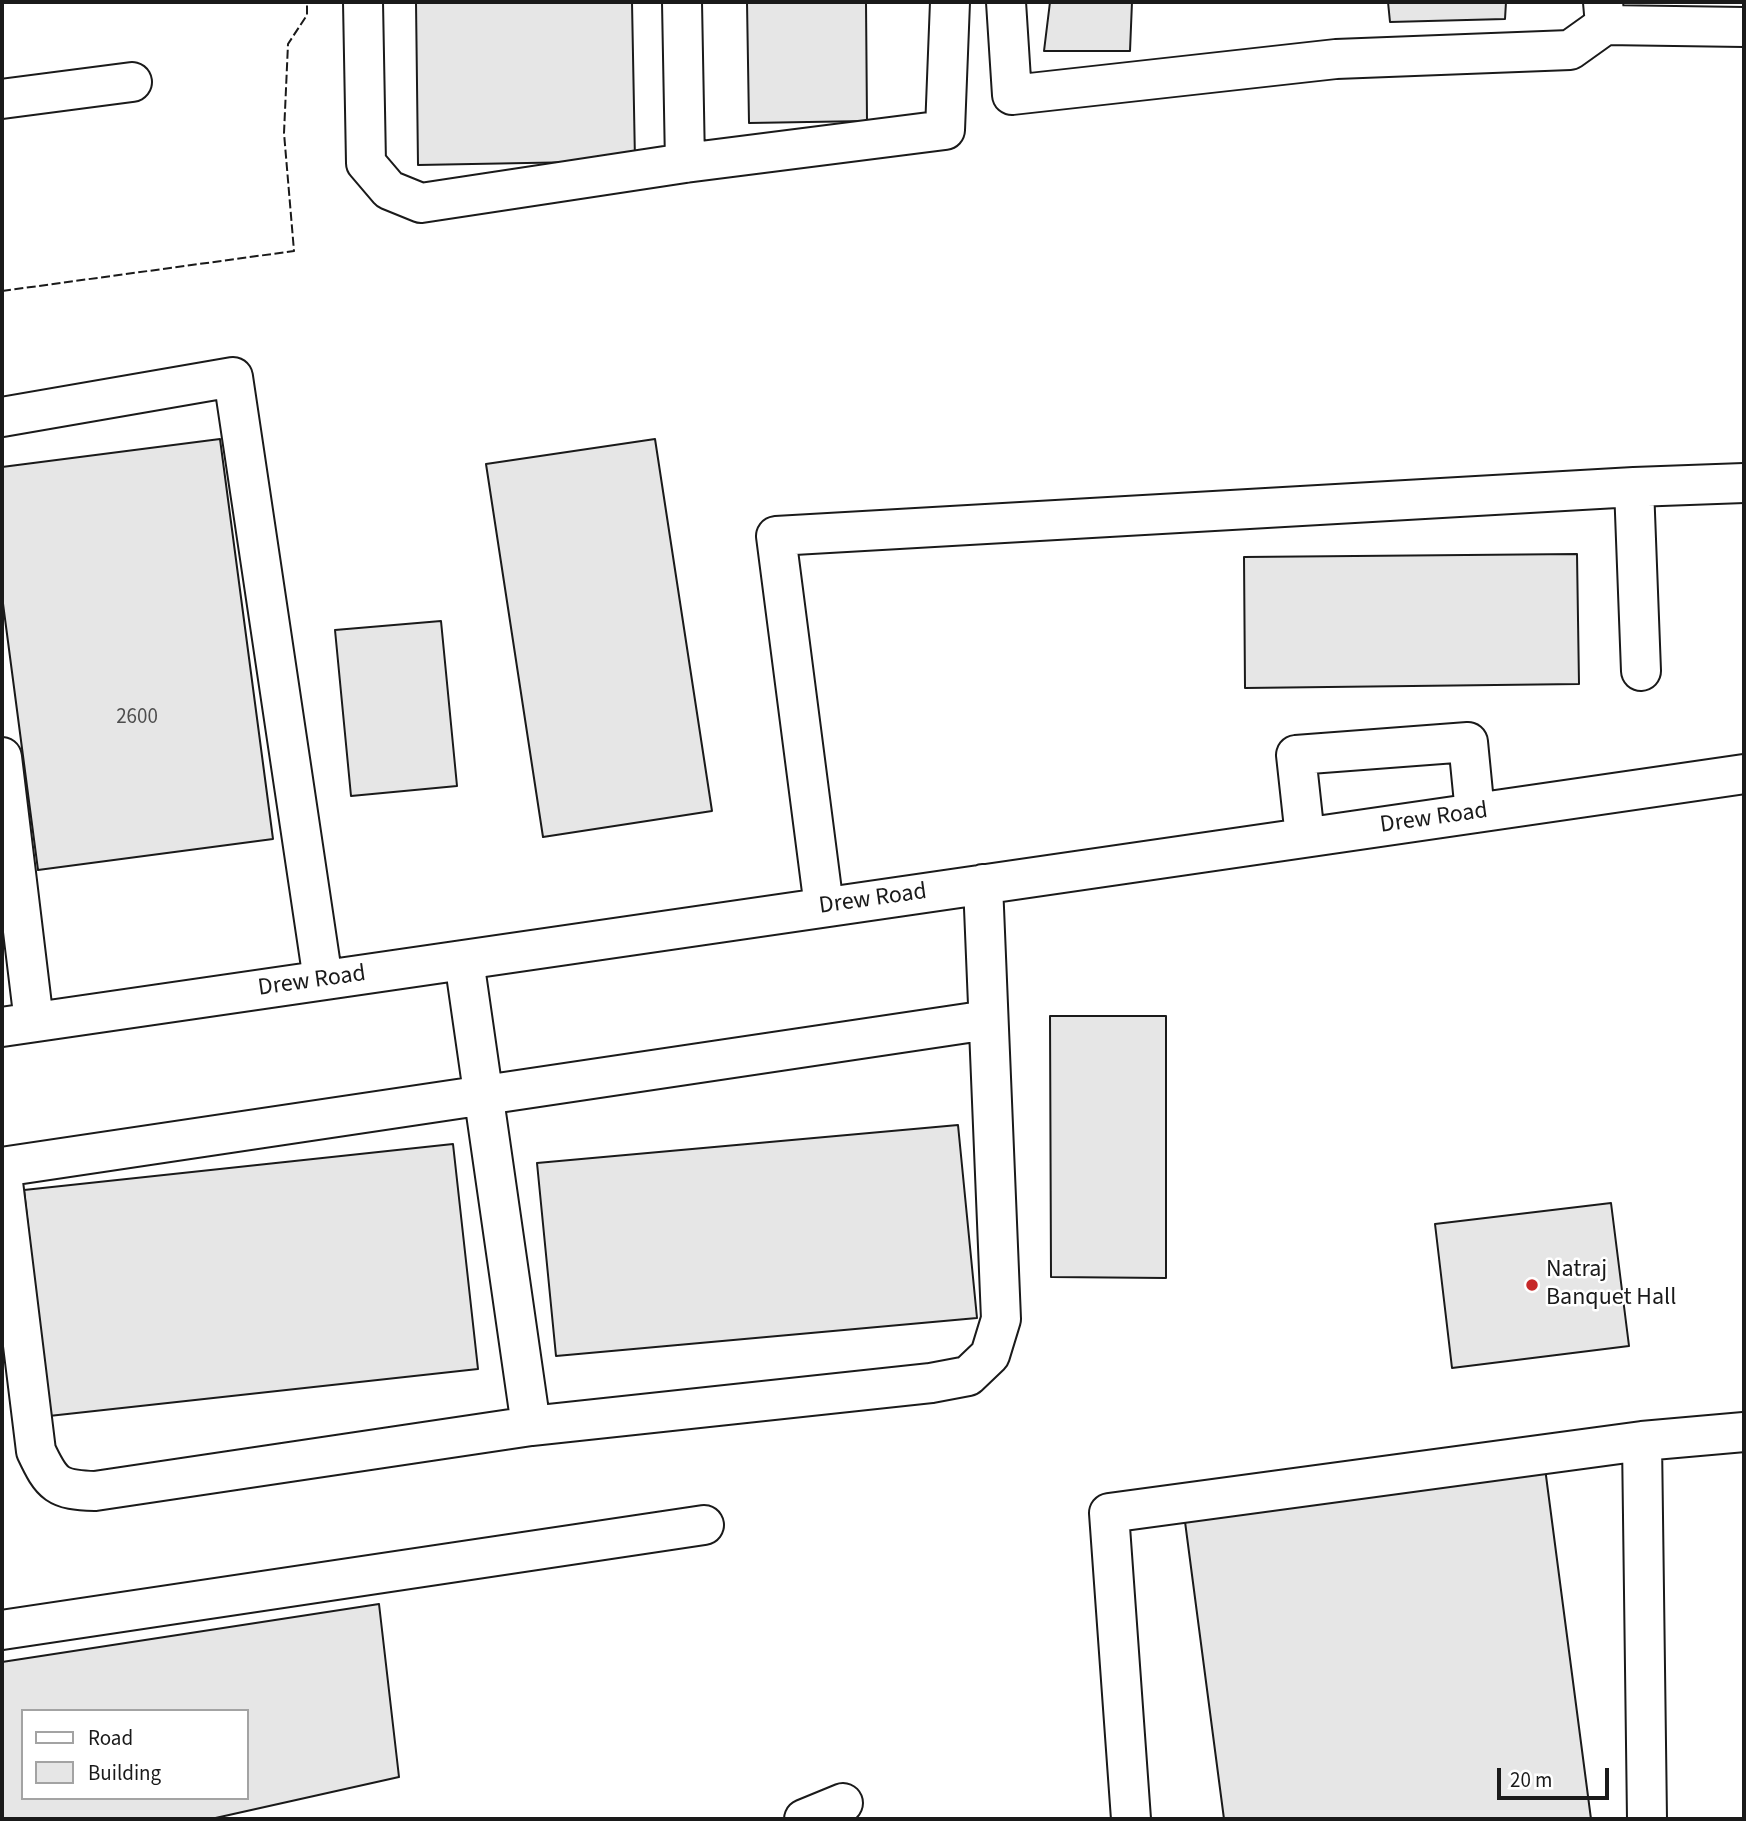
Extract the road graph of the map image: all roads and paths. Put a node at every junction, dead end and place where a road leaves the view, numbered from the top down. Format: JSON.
{"nodes":[{"id":1,"x":363,"y":2,"type":"edge"},
{"id":2,"x":682,"y":2,"type":"edge"},
{"id":3,"x":950,"y":2,"type":"edge"},
{"id":4,"x":1006,"y":2,"type":"edge"},
{"id":5,"x":1604,"y":13,"type":"edge"},
{"id":6,"x":1744,"y":27,"type":"edge"},
{"id":7,"x":132,"y":82,"type":"dead end"},
{"id":8,"x":2,"y":99,"type":"edge"},
{"id":9,"x":685,"y":163,"type":"junction"},
{"id":10,"x":2,"y":417,"type":"edge"},
{"id":11,"x":1744,"y":483,"type":"edge"},
{"id":12,"x":1634,"y":487,"type":"junction"},
{"id":13,"x":1640,"y":671,"type":"dead end"},
{"id":14,"x":2,"y":757,"type":"edge"},
{"id":15,"x":1744,"y":774,"type":"edge"},
{"id":16,"x":1475,"y":813,"type":"junction"},
{"id":17,"x":1305,"y":837,"type":"junction"},
{"id":18,"x":983,"y":884,"type":"junction"},
{"id":19,"x":824,"y":907,"type":"junction"},
{"id":20,"x":464,"y":960,"type":"junction"},
{"id":21,"x":323,"y":980,"type":"junction"},
{"id":22,"x":988,"y":1020,"type":"junction"},
{"id":23,"x":18,"y":1024,"type":"edge"},
{"id":24,"x":485,"y":1095,"type":"junction"},
{"id":25,"x":2,"y":1167,"type":"edge"},
{"id":26,"x":2,"y":1174,"type":"edge"},
{"id":27,"x":531,"y":1426,"type":"junction"},
{"id":28,"x":1744,"y":1432,"type":"edge"},
{"id":29,"x":1642,"y":1441,"type":"junction"},
{"id":30,"x":704,"y":1525,"type":"dead end"},
{"id":31,"x":2,"y":1630,"type":"edge"},
{"id":32,"x":843,"y":1803,"type":"dead end"},
{"id":33,"x":804,"y":1819,"type":"edge"},
{"id":34,"x":1130,"y":1819,"type":"edge"},
{"id":35,"x":1647,"y":1819,"type":"edge"}],
"edges":[{"from":1,"to":9,"type":"street"},
{"from":2,"to":9,"type":"street"},
{"from":3,"to":9,"type":"street"},
{"from":4,"to":5,"type":"street"},
{"from":5,"to":6,"type":"street"},
{"from":7,"to":8,"type":"street"},
{"from":10,"to":21,"type":"street"},
{"from":11,"to":12,"type":"street"},
{"from":12,"to":13,"type":"street"},
{"from":12,"to":19,"type":"street"},
{"from":14,"to":23,"type":"street"},
{"from":15,"to":16,"type":"street","name":"Drew Road"},
{"from":16,"to":17,"type":"street","name":"Drew Road"},
{"from":16,"to":17,"type":"street"},
{"from":17,"to":18,"type":"street","name":"Drew Road"},
{"from":18,"to":19,"type":"street","name":"Drew Road"},
{"from":18,"to":22,"type":"street"},
{"from":19,"to":20,"type":"street","name":"Drew Road"},
{"from":20,"to":21,"type":"street","name":"Drew Road"},
{"from":20,"to":24,"type":"street"},
{"from":21,"to":23,"type":"street","name":"Drew Road"},
{"from":22,"to":24,"type":"street"},
{"from":22,"to":27,"type":"street"},
{"from":24,"to":25,"type":"street"},
{"from":24,"to":27,"type":"street"},
{"from":26,"to":27,"type":"street"},
{"from":28,"to":29,"type":"street"},
{"from":29,"to":34,"type":"street"},
{"from":29,"to":35,"type":"street"},
{"from":30,"to":31,"type":"street"},
{"from":32,"to":33,"type":"street"}]}
